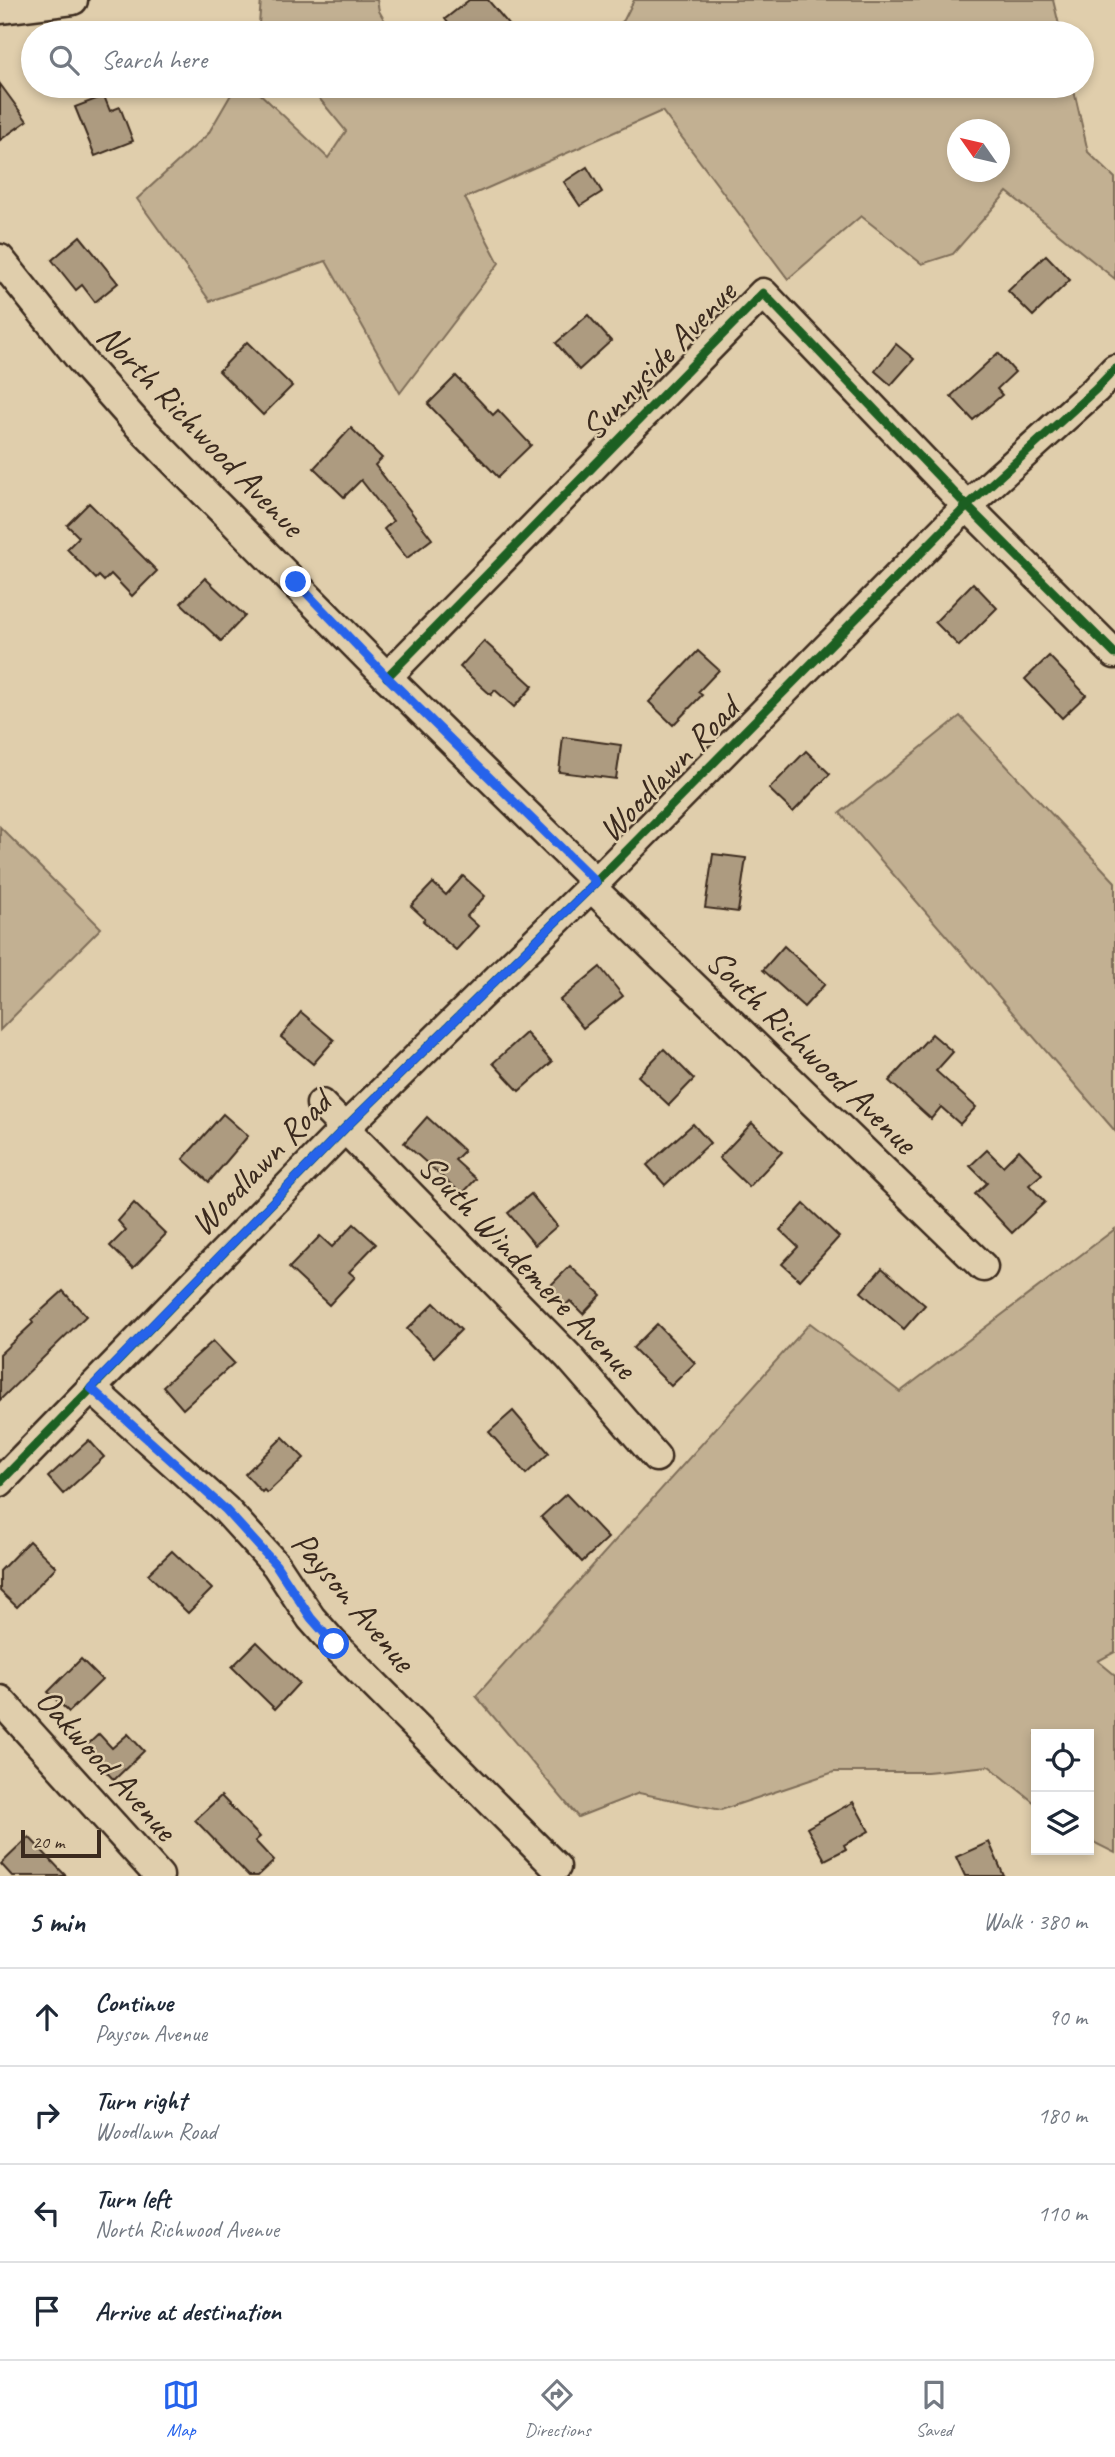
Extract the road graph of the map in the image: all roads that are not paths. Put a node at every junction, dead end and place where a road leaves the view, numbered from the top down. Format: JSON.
{"nodes":[{"id":1,"x":73,"y":0,"type":"edge"},
{"id":2,"x":0,"y":9,"type":"edge"},
{"id":3,"x":0,"y":259,"type":"edge"},
{"id":4,"x":1115,"y":369,"type":"edge"},
{"id":5,"x":967,"y":506,"type":"junction"},
{"id":6,"x":1115,"y":654,"type":"edge"},
{"id":7,"x":387,"y":677,"type":"junction"},
{"id":8,"x":594,"y":884,"type":"junction"},
{"id":9,"x":321,"y":1104,"type":"dead end"},
{"id":10,"x":345,"y":1128,"type":"junction"},
{"id":11,"x":983,"y":1267,"type":"dead end"},
{"id":12,"x":91,"y":1388,"type":"junction"},
{"id":13,"x":656,"y":1457,"type":"dead end"},
{"id":14,"x":0,"y":1482,"type":"edge"},
{"id":15,"x":0,"y":1700,"type":"edge"},
{"id":16,"x":556,"y":1867,"type":"dead end"},
{"id":17,"x":159,"y":1876,"type":"edge"}],
"edges":[{"from":1,"to":2,"type":"street"},
{"from":3,"to":7,"type":"street","name":"North Richwood Avenue"},
{"from":4,"to":5,"type":"street","name":"Woodlawn Road"},
{"from":5,"to":6,"type":"street"},
{"from":5,"to":7,"type":"street","name":"Sunnyside Avenue"},
{"from":5,"to":8,"type":"street","name":"Woodlawn Road"},
{"from":7,"to":8,"type":"street","name":"North Richwood Avenue"},
{"from":8,"to":10,"type":"street","name":"Woodlawn Road"},
{"from":8,"to":11,"type":"street","name":"South Richwood Avenue"},
{"from":9,"to":10,"type":"street","name":"South Windemere Avenue"},
{"from":10,"to":12,"type":"street","name":"Woodlawn Road"},
{"from":10,"to":13,"type":"street","name":"South Windemere Avenue"},
{"from":12,"to":14,"type":"street","name":"Woodlawn Road"},
{"from":12,"to":16,"type":"street","name":"Payson Avenue"},
{"from":15,"to":17,"type":"street","name":"Oakwood Avenue"}]}
